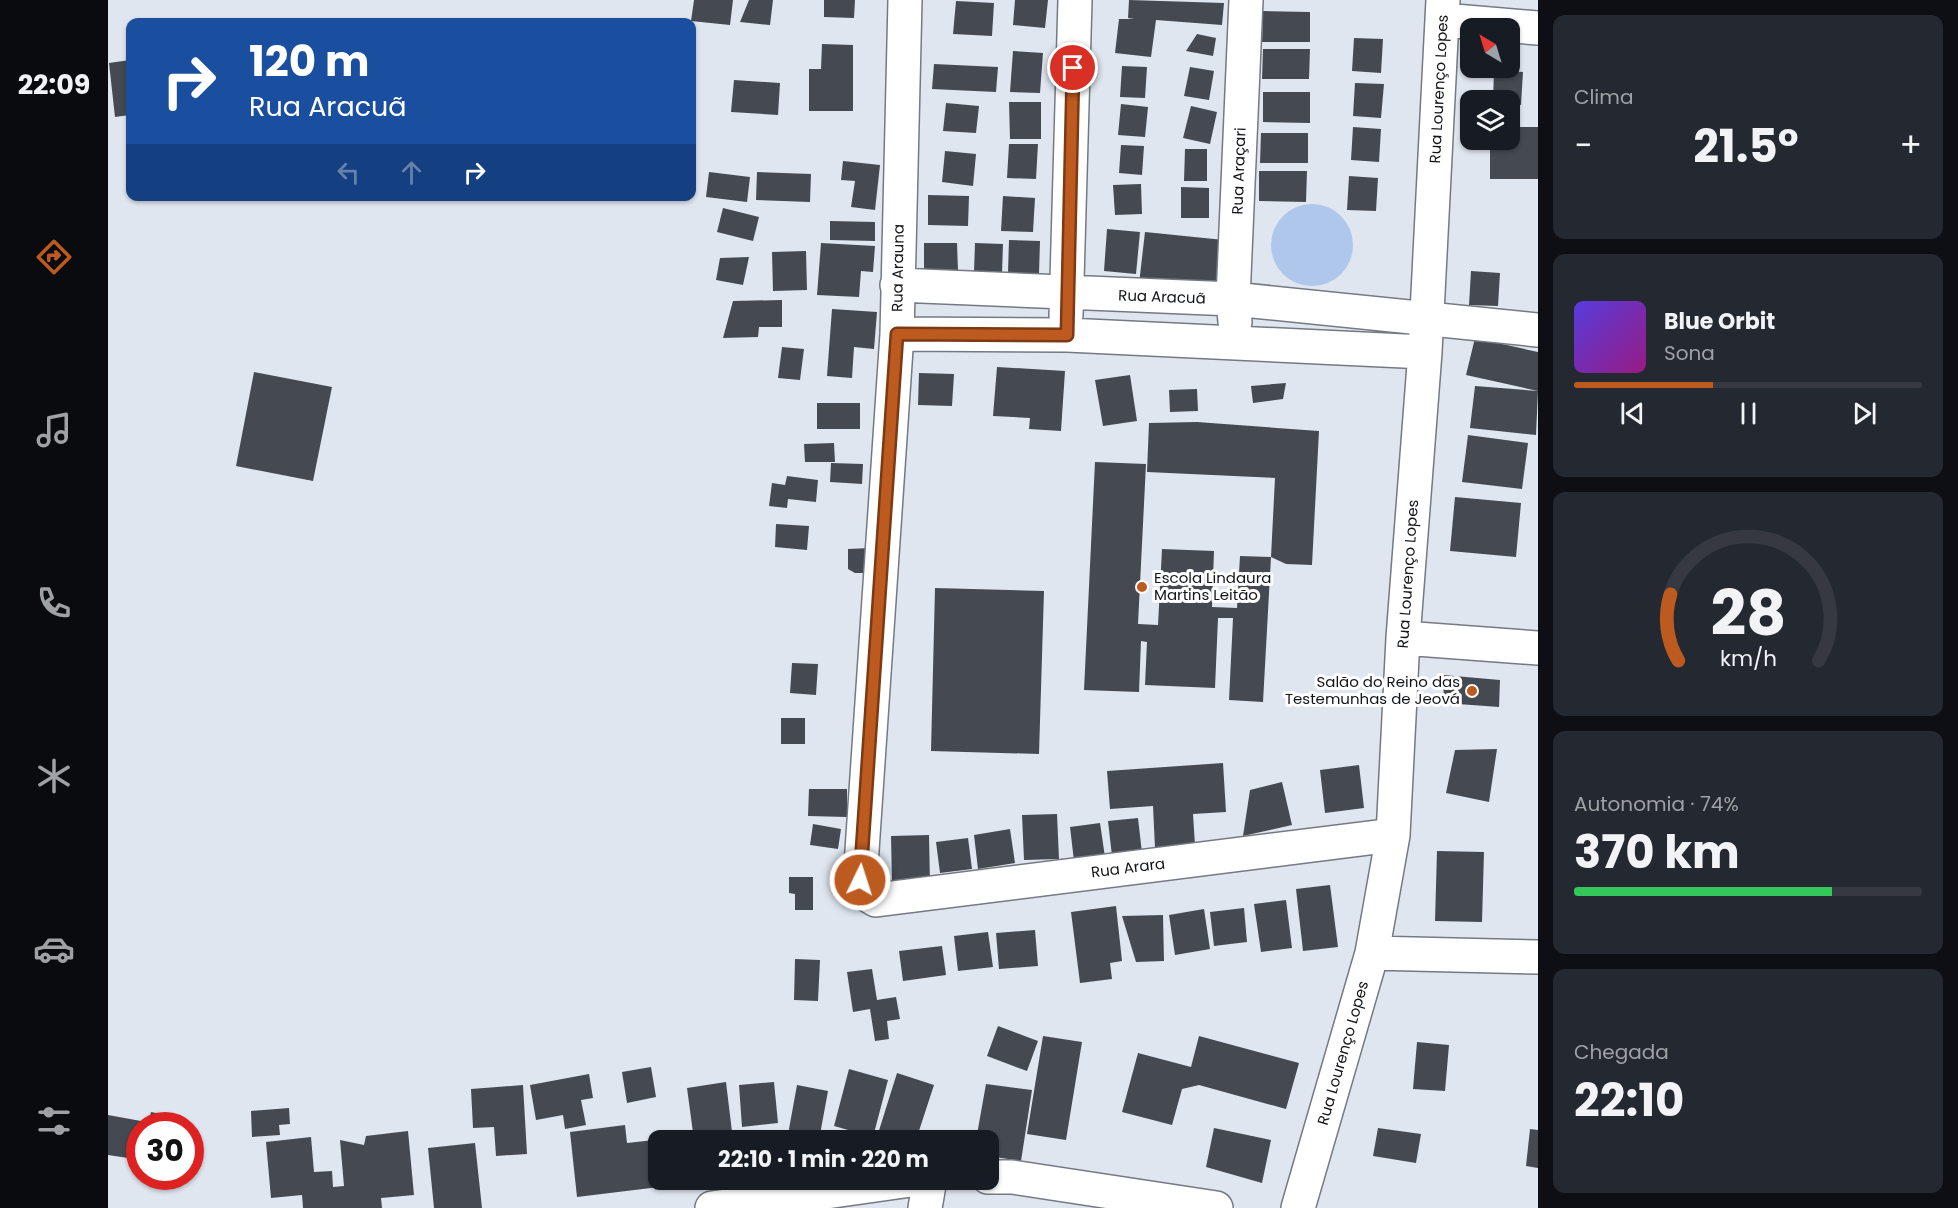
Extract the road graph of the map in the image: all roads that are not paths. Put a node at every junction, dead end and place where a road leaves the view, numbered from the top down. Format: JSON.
{"nodes":[{"id":1,"x":905,"y":0,"type":"edge"},
{"id":2,"x":1075,"y":0,"type":"edge"},
{"id":3,"x":1246,"y":0,"type":"edge"},
{"id":4,"x":1443,"y":10,"type":"edge"},
{"id":5,"x":1538,"y":28,"type":"edge"},
{"id":6,"x":897,"y":285,"type":"junction"},
{"id":7,"x":1066,"y":294,"type":"junction"},
{"id":8,"x":1233,"y":299,"type":"junction"},
{"id":9,"x":1426,"y":320,"type":"junction"},
{"id":10,"x":1538,"y":330,"type":"edge"},
{"id":11,"x":897,"y":334,"type":"junction"},
{"id":12,"x":1067,"y":335,"type":"junction"},
{"id":13,"x":1237,"y":342,"type":"junction"},
{"id":14,"x":1425,"y":352,"type":"junction"},
{"id":15,"x":1403,"y":638,"type":"junction"},
{"id":16,"x":1538,"y":648,"type":"edge"},
{"id":17,"x":1393,"y":835,"type":"junction"},
{"id":18,"x":866,"y":894,"type":"joint"},
{"id":19,"x":1372,"y":953,"type":"junction"},
{"id":20,"x":1538,"y":957,"type":"edge"},
{"id":21,"x":999,"y":1177,"type":"edge"},
{"id":22,"x":840,"y":1190,"type":"edge"},
{"id":23,"x":928,"y":1190,"type":"edge"},
{"id":24,"x":712,"y":1208,"type":"edge"},
{"id":25,"x":925,"y":1208,"type":"edge"},
{"id":26,"x":1216,"y":1208,"type":"edge"},
{"id":27,"x":1298,"y":1208,"type":"edge"}],
"edges":[{"from":1,"to":6,"type":"street","name":"Rua Arauna"},
{"from":2,"to":7,"type":"street"},
{"from":3,"to":8,"type":"street","name":"Rua Araçari"},
{"from":4,"to":5,"type":"street"},
{"from":4,"to":9,"type":"street","name":"Rua Lourenço Lopes"},
{"from":6,"to":7,"type":"street","name":"Rua Aracuã"},
{"from":6,"to":11,"type":"street","name":"Rua Arauna"},
{"from":7,"to":8,"type":"street","name":"Rua Aracuã"},
{"from":7,"to":12,"type":"street"},
{"from":8,"to":9,"type":"street","name":"Rua Aracuã"},
{"from":8,"to":13,"type":"street","name":"Rua Araçari"},
{"from":9,"to":10,"type":"street","name":"Rua Aracuã"},
{"from":9,"to":14,"type":"street","name":"Rua Lourenço Lopes"},
{"from":11,"to":12,"type":"street"},
{"from":11,"to":18,"type":"street","name":"Rua Arauna"},
{"from":12,"to":13,"type":"street"},
{"from":13,"to":14,"type":"street"},
{"from":14,"to":15,"type":"street","name":"Rua Lourenço Lopes"},
{"from":15,"to":16,"type":"street"},
{"from":15,"to":17,"type":"street","name":"Rua Lourenço Lopes"},
{"from":17,"to":18,"type":"street","name":"Rua Arara"},
{"from":17,"to":19,"type":"street","name":"Rua Lourenço Lopes"},
{"from":19,"to":20,"type":"street"},
{"from":19,"to":27,"type":"street","name":"Rua Lourenço Lopes"},
{"from":21,"to":26,"type":"street"},
{"from":22,"to":24,"type":"street"},
{"from":23,"to":25,"type":"street"}]}
